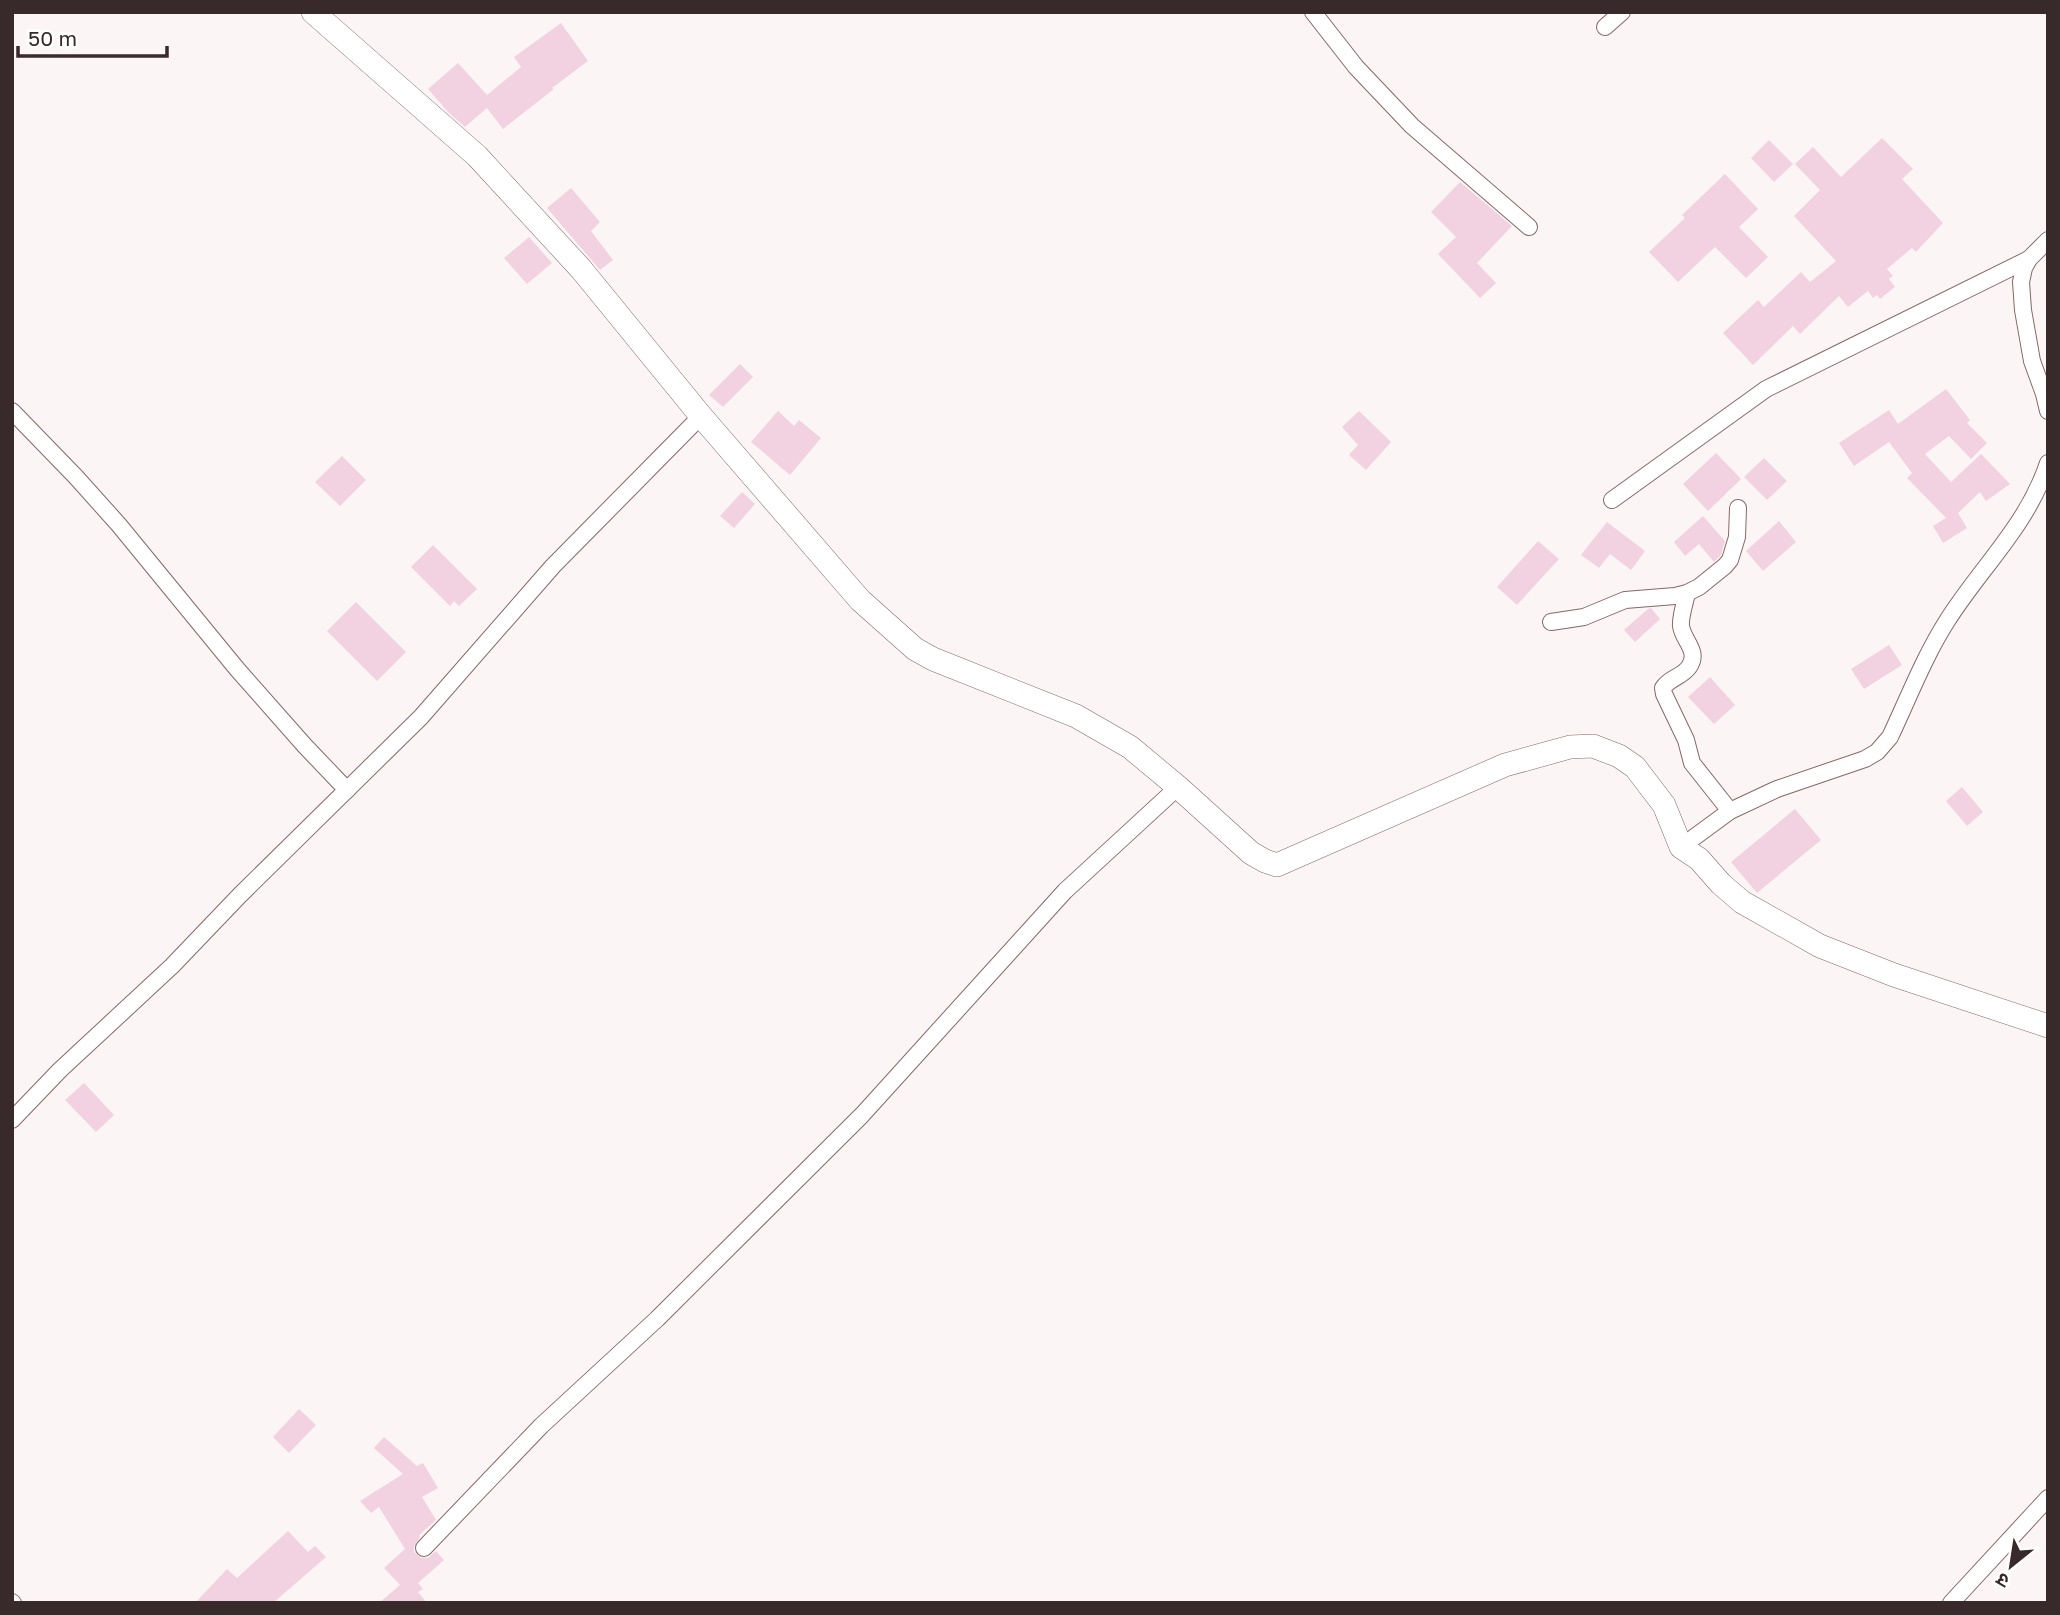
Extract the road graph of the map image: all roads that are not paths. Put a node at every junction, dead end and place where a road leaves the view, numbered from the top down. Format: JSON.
{"nodes":[{"id":1,"x":313,"y":12,"type":"edge"},
{"id":2,"x":1312,"y":12,"type":"edge"},
{"id":3,"x":1622,"y":12,"type":"edge"},
{"id":4,"x":1605,"y":27,"type":"dead end"},
{"id":5,"x":1529,"y":227,"type":"dead end"},
{"id":6,"x":2048,"y":240,"type":"edge"},
{"id":7,"x":2029,"y":260,"type":"junction"},
{"id":8,"x":12,"y":411,"type":"edge"},
{"id":9,"x":2048,"y":411,"type":"edge"},
{"id":10,"x":701,"y":416,"type":"junction"},
{"id":11,"x":2048,"y":463,"type":"edge"},
{"id":12,"x":1612,"y":500,"type":"dead end"},
{"id":13,"x":1738,"y":508,"type":"dead end"},
{"id":14,"x":1687,"y":593,"type":"junction"},
{"id":15,"x":1551,"y":622,"type":"dead end"},
{"id":16,"x":1178,"y":787,"type":"junction"},
{"id":17,"x":348,"y":790,"type":"junction"},
{"id":18,"x":1730,"y":811,"type":"junction"},
{"id":19,"x":1681,"y":847,"type":"junction"},
{"id":20,"x":2048,"y":1026,"type":"edge"},
{"id":21,"x":12,"y":1119,"type":"edge"},
{"id":22,"x":2048,"y":1497,"type":"edge"},
{"id":23,"x":424,"y":1548,"type":"dead end"},
{"id":24,"x":1951,"y":1603,"type":"edge"}],
"edges":[{"from":1,"to":10,"type":"street"},
{"from":2,"to":5,"type":"street"},
{"from":3,"to":4,"type":"street"},
{"from":6,"to":7,"type":"street"},
{"from":7,"to":9,"type":"street"},
{"from":7,"to":12,"type":"street"},
{"from":8,"to":17,"type":"street"},
{"from":10,"to":16,"type":"street"},
{"from":10,"to":17,"type":"street"},
{"from":11,"to":18,"type":"street"},
{"from":13,"to":14,"type":"street"},
{"from":14,"to":15,"type":"street"},
{"from":14,"to":18,"type":"street"},
{"from":16,"to":19,"type":"street"},
{"from":16,"to":23,"type":"street"},
{"from":17,"to":21,"type":"street"},
{"from":18,"to":19,"type":"street"},
{"from":19,"to":20,"type":"street"},
{"from":22,"to":24,"type":"street"}]}
